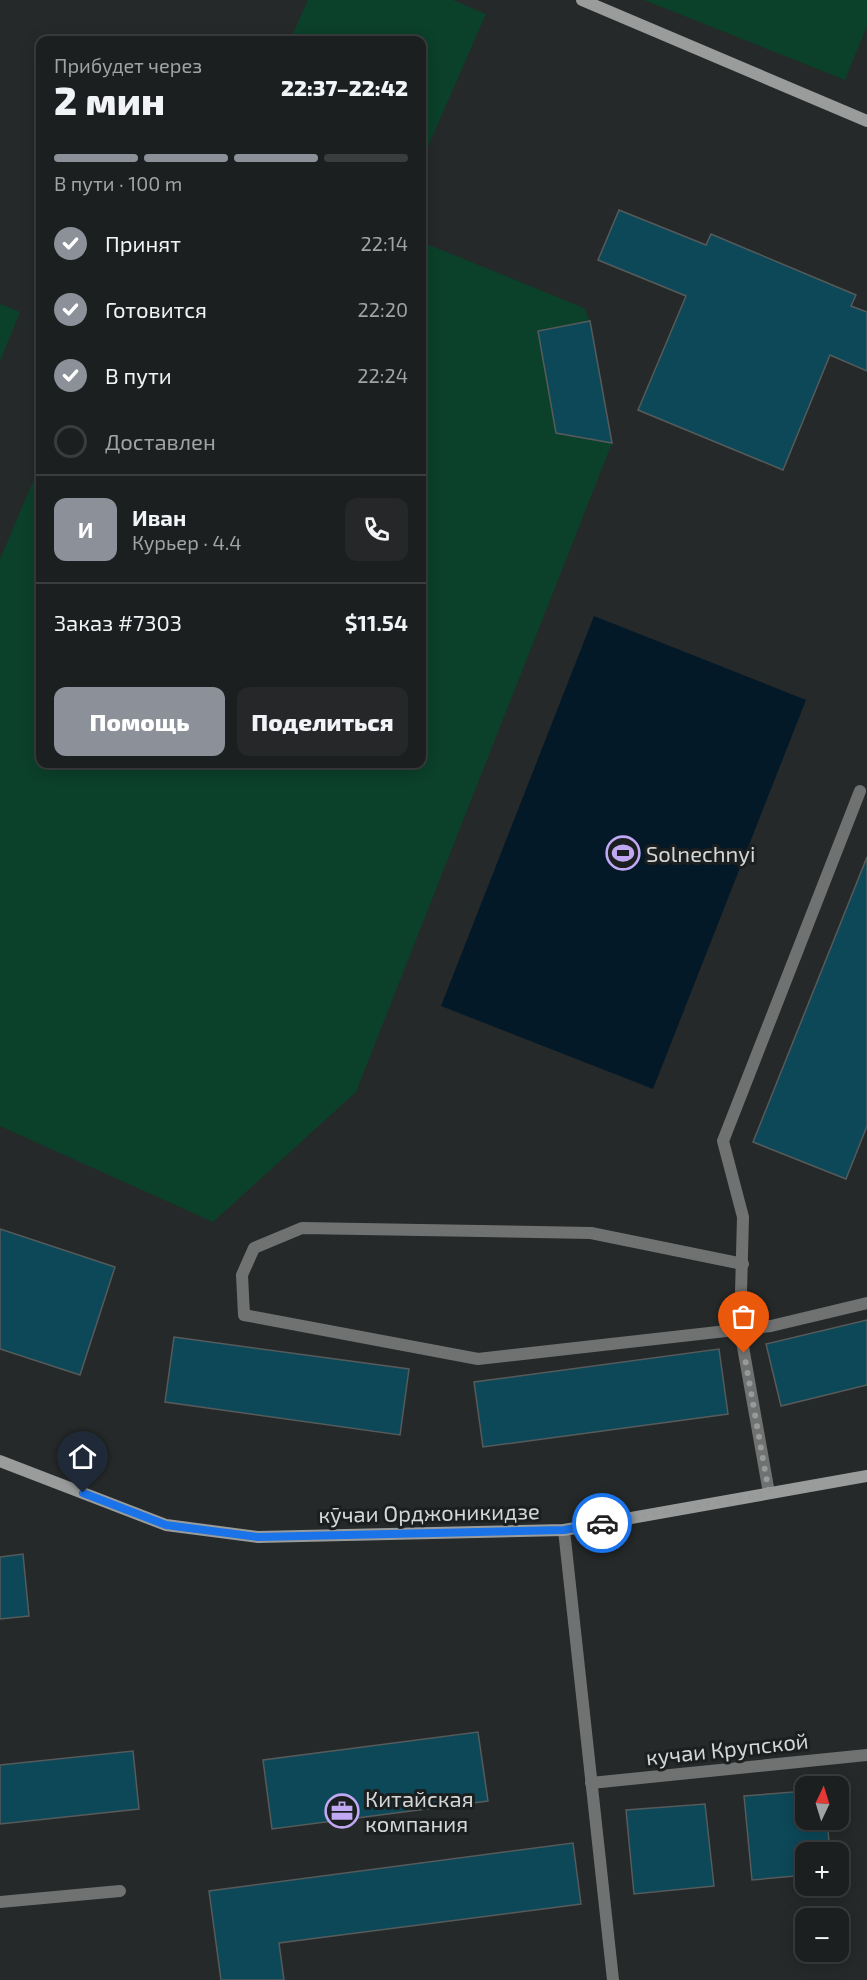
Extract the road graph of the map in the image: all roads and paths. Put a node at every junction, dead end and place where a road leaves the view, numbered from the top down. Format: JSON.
{"nodes":[{"id":1,"x":582,"y":0,"type":"edge"},
{"id":2,"x":867,"y":122,"type":"edge"},
{"id":3,"x":860,"y":791,"type":"dead end"},
{"id":4,"x":743,"y":1264,"type":"junction"},
{"id":5,"x":867,"y":1303,"type":"edge"},
{"id":6,"x":740,"y":1330,"type":"junction"},
{"id":7,"x":0,"y":1461,"type":"edge"},
{"id":8,"x":867,"y":1476,"type":"edge"},
{"id":9,"x":769,"y":1493,"type":"junction"},
{"id":10,"x":564,"y":1530,"type":"junction"},
{"id":11,"x":867,"y":1755,"type":"edge"},
{"id":12,"x":591,"y":1783,"type":"junction"},
{"id":13,"x":120,"y":1892,"type":"dead end"},
{"id":14,"x":0,"y":1902,"type":"edge"},
{"id":15,"x":612,"y":1980,"type":"edge"}],
"edges":[{"from":1,"to":2,"type":"street"},
{"from":3,"to":4,"type":"street"},
{"from":4,"to":6,"type":"street"},
{"from":4,"to":6,"type":"street"},
{"from":5,"to":6,"type":"street"},
{"from":6,"to":9,"type":"street"},
{"from":7,"to":10,"type":"street","name":"кӯчаи Орджоникидзе"},
{"from":8,"to":9,"type":"street","name":"кӯчаи Орджоникидзе"},
{"from":9,"to":10,"type":"street","name":"кӯчаи Орджоникидзе"},
{"from":10,"to":12,"type":"street"},
{"from":11,"to":12,"type":"street","name":"кучаи Крупской"},
{"from":12,"to":15,"type":"street"},
{"from":13,"to":14,"type":"street"}]}
